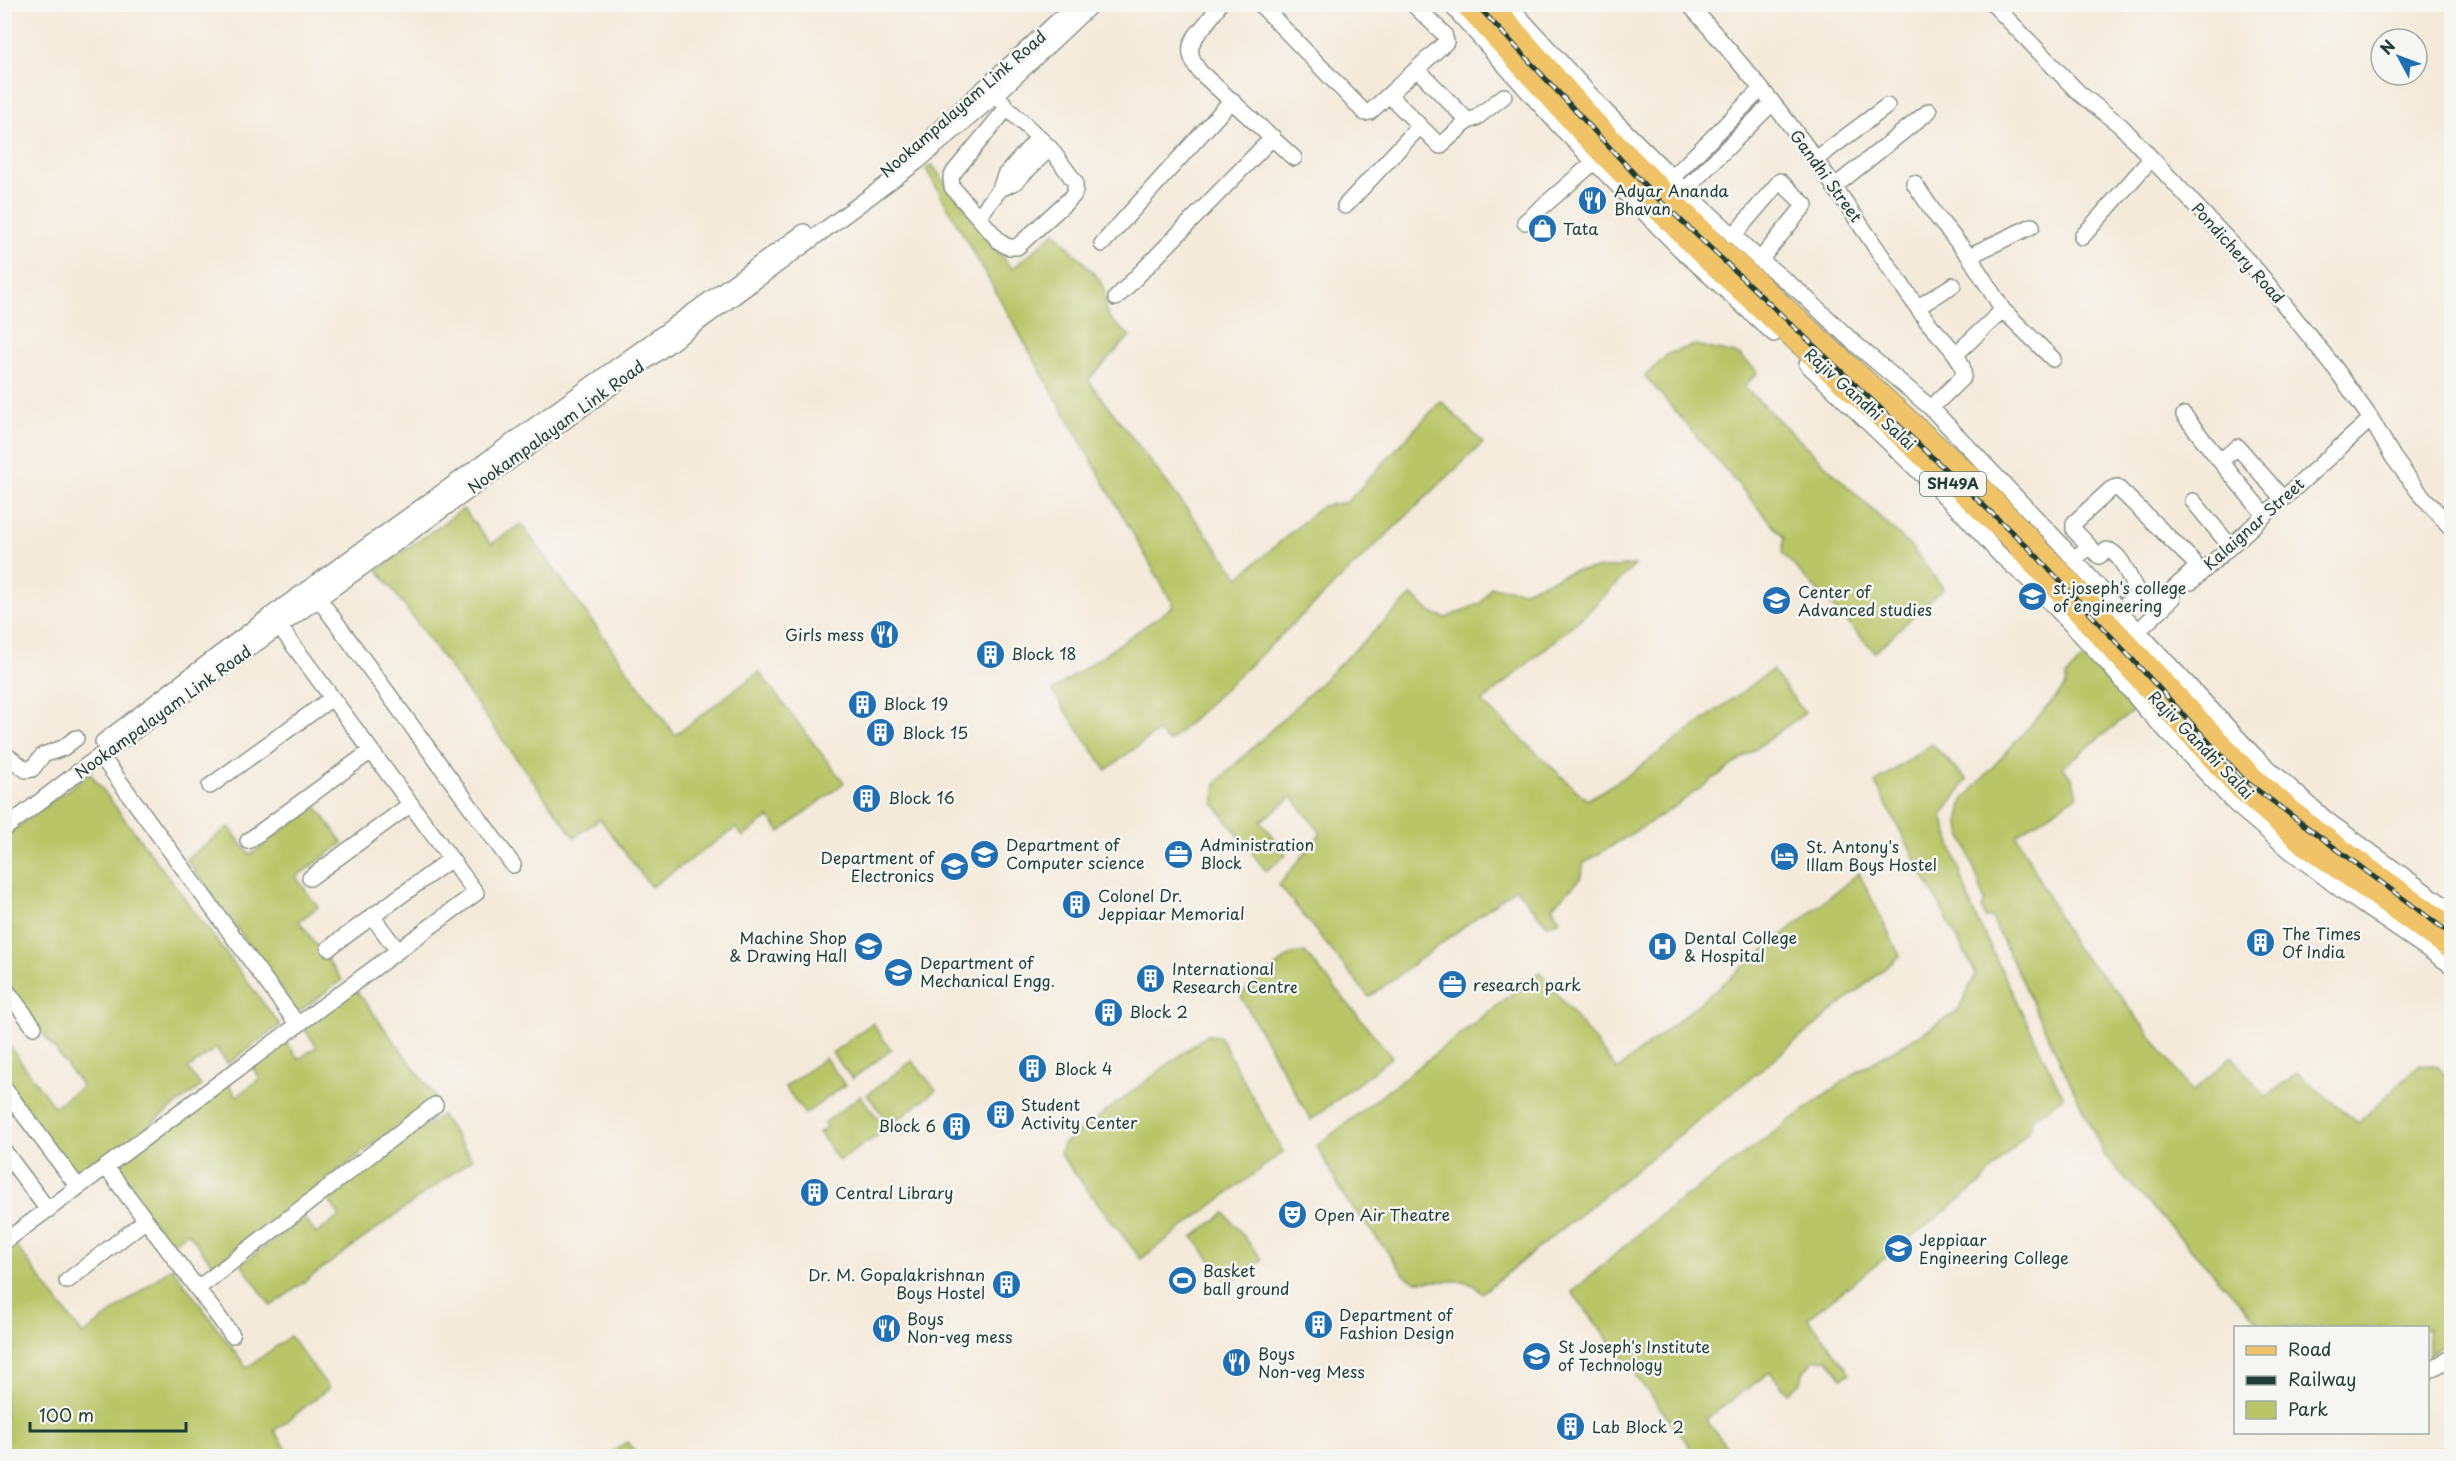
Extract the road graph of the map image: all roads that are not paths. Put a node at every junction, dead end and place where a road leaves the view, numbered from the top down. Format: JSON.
{"nodes":[{"id":1,"x":1076,"y":4,"type":"edge"},
{"id":2,"x":1092,"y":4,"type":"edge"},
{"id":3,"x":1219,"y":4,"type":"edge"},
{"id":4,"x":1260,"y":4,"type":"edge"},
{"id":5,"x":1413,"y":4,"type":"edge"},
{"id":6,"x":1450,"y":4,"type":"edge"},
{"id":7,"x":1465,"y":4,"type":"edge"},
{"id":8,"x":1492,"y":4,"type":"edge"},
{"id":9,"x":1508,"y":4,"type":"edge"},
{"id":10,"x":1689,"y":4,"type":"edge"},
{"id":11,"x":1993,"y":4,"type":"edge"},
{"id":12,"x":1418,"y":69,"type":"junction"},
{"id":13,"x":1761,"y":89,"type":"junction"},
{"id":14,"x":997,"y":94,"type":"junction"},
{"id":15,"x":1389,"y":95,"type":"junction"},
{"id":16,"x":1504,"y":96,"type":"dead end"},
{"id":17,"x":1232,"y":100,"type":"junction"},
{"id":18,"x":1772,"y":103,"type":"junction"},
{"id":19,"x":1887,"y":106,"type":"dead end"},
{"id":20,"x":1007,"y":108,"type":"junction"},
{"id":21,"x":1929,"y":111,"type":"dead end"},
{"id":22,"x":1468,"y":121,"type":"junction"},
{"id":23,"x":1420,"y":126,"type":"junction"},
{"id":24,"x":1039,"y":136,"type":"junction"},
{"id":25,"x":1272,"y":137,"type":"junction"},
{"id":26,"x":1050,"y":148,"type":"junction"},
{"id":27,"x":1294,"y":158,"type":"dead end"},
{"id":28,"x":1815,"y":159,"type":"junction"},
{"id":29,"x":2151,"y":159,"type":"junction"},
{"id":30,"x":1594,"y":162,"type":"junction"},
{"id":31,"x":1672,"y":178,"type":"junction"},
{"id":32,"x":1914,"y":183,"type":"dead end"},
{"id":33,"x":1834,"y":187,"type":"junction"},
{"id":34,"x":1000,"y":189,"type":"junction"},
{"id":35,"x":1685,"y":190,"type":"junction"},
{"id":36,"x":1345,"y":206,"type":"dead end"},
{"id":37,"x":979,"y":216,"type":"junction"},
{"id":38,"x":1525,"y":222,"type":"dead end"},
{"id":39,"x":2032,"y":226,"type":"dead end"},
{"id":40,"x":1733,"y":236,"type":"junction"},
{"id":41,"x":2082,"y":237,"type":"dead end"},
{"id":42,"x":1102,"y":244,"type":"dead end"},
{"id":43,"x":1969,"y":256,"type":"junction"},
{"id":44,"x":1760,"y":260,"type":"junction"},
{"id":45,"x":1953,"y":285,"type":"dead end"},
{"id":46,"x":1116,"y":298,"type":"dead end"},
{"id":47,"x":1918,"y":307,"type":"junction"},
{"id":48,"x":2003,"y":310,"type":"junction"},
{"id":49,"x":1956,"y":354,"type":"junction"},
{"id":50,"x":2054,"y":359,"type":"dead end"},
{"id":51,"x":1931,"y":408,"type":"junction"},
{"id":52,"x":2184,"y":415,"type":"dead end"},
{"id":53,"x":2371,"y":419,"type":"junction"},
{"id":54,"x":2220,"y":461,"type":"junction"},
{"id":55,"x":2282,"y":498,"type":"junction"},
{"id":56,"x":2193,"y":501,"type":"dead end"},
{"id":57,"x":2259,"y":508,"type":"dead end"},
{"id":58,"x":2451,"y":529,"type":"edge"},
{"id":59,"x":2089,"y":546,"type":"junction"},
{"id":60,"x":2230,"y":546,"type":"junction"},
{"id":61,"x":2075,"y":559,"type":"junction"},
{"id":62,"x":2139,"y":594,"type":"junction"},
{"id":63,"x":319,"y":599,"type":"junction"},
{"id":64,"x":2119,"y":610,"type":"junction"},
{"id":65,"x":2091,"y":614,"type":"junction"},
{"id":66,"x":275,"y":621,"type":"junction"},
{"id":67,"x":2138,"y":631,"type":"junction"},
{"id":68,"x":332,"y":698,"type":"junction"},
{"id":69,"x":76,"y":738,"type":"dead end"},
{"id":70,"x":371,"y":751,"type":"junction"},
{"id":71,"x":4,"y":753,"type":"edge"},
{"id":72,"x":101,"y":756,"type":"junction"},
{"id":73,"x":210,"y":786,"type":"dead end"},
{"id":74,"x":411,"y":804,"type":"junction"},
{"id":75,"x":4,"y":816,"type":"edge"},
{"id":76,"x":4,"y":829,"type":"edge"},
{"id":77,"x":248,"y":841,"type":"dead end"},
{"id":78,"x":451,"y":859,"type":"junction"},
{"id":79,"x":513,"y":866,"type":"dead end"},
{"id":80,"x":310,"y":878,"type":"dead end"},
{"id":81,"x":2451,"y":911,"type":"edge"},
{"id":82,"x":372,"y":916,"type":"junction"},
{"id":83,"x":2451,"y":928,"type":"edge"},
{"id":84,"x":329,"y":948,"type":"dead end"},
{"id":85,"x":2451,"y":950,"type":"edge"},
{"id":86,"x":398,"y":951,"type":"junction"},
{"id":87,"x":2451,"y":966,"type":"edge"},
{"id":88,"x":4,"y":987,"type":"edge"},
{"id":89,"x":298,"y":1025,"type":"junction"},
{"id":90,"x":34,"y":1027,"type":"dead end"},
{"id":91,"x":4,"y":1088,"type":"edge"},
{"id":92,"x":435,"y":1105,"type":"dead end"},
{"id":93,"x":4,"y":1151,"type":"edge"},
{"id":94,"x":106,"y":1167,"type":"junction"},
{"id":95,"x":78,"y":1188,"type":"junction"},
{"id":96,"x":48,"y":1210,"type":"junction"},
{"id":97,"x":146,"y":1220,"type":"junction"},
{"id":98,"x":4,"y":1242,"type":"edge"},
{"id":99,"x":67,"y":1281,"type":"dead end"},
{"id":100,"x":197,"y":1289,"type":"junction"},
{"id":101,"x":232,"y":1335,"type":"dead end"},
{"id":102,"x":2451,"y":1357,"type":"edge"},
{"id":103,"x":2429,"y":1370,"type":"edge"}],
"edges":[{"from":1,"to":66,"type":"street","name":"Nookampalayam Link Road"},
{"from":2,"to":14,"type":"street","name":"Nookampalayam Link Road"},
{"from":3,"to":17,"type":"street"},
{"from":4,"to":15,"type":"street"},
{"from":5,"to":12,"type":"street"},
{"from":6,"to":30,"type":"street"},
{"from":7,"to":65,"type":"main road","name":"Rajiv Gandhi Salai","number":"SH49A"},
{"from":8,"to":65,"type":"main road","name":"Rajiv Gandhi Salai","number":"SH49A"},
{"from":9,"to":31,"type":"street"},
{"from":10,"to":13,"type":"street","name":"Gandhi Street"},
{"from":11,"to":29,"type":"street","name":"Pondichery Road"},
{"from":12,"to":15,"type":"street"},
{"from":12,"to":22,"type":"street"},
{"from":13,"to":18,"type":"street","name":"Gandhi Street"},
{"from":13,"to":31,"type":"street"},
{"from":14,"to":20,"type":"street"},
{"from":14,"to":63,"type":"street","name":"Nookampalayam Link Road"},
{"from":15,"to":23,"type":"street"},
{"from":16,"to":22,"type":"street"},
{"from":17,"to":25,"type":"street"},
{"from":17,"to":42,"type":"street"},
{"from":18,"to":28,"type":"street","name":"Gandhi Street"},
{"from":18,"to":35,"type":"street"},
{"from":19,"to":28,"type":"street"},
{"from":20,"to":24,"type":"street"},
{"from":20,"to":37,"type":"street"},
{"from":21,"to":33,"type":"street"},
{"from":22,"to":23,"type":"street"},
{"from":23,"to":36,"type":"street"},
{"from":24,"to":26,"type":"street"},
{"from":24,"to":34,"type":"street"},
{"from":25,"to":27,"type":"street"},
{"from":25,"to":46,"type":"street"},
{"from":26,"to":34,"type":"street"},
{"from":26,"to":37,"type":"street"},
{"from":28,"to":33,"type":"street","name":"Gandhi Street"},
{"from":29,"to":41,"type":"street"},
{"from":29,"to":53,"type":"street","name":"Pondichery Road"},
{"from":30,"to":38,"type":"street"},
{"from":30,"to":87,"type":"street"},
{"from":31,"to":35,"type":"street"},
{"from":32,"to":43,"type":"street"},
{"from":33,"to":47,"type":"street","name":"Gandhi Street"},
{"from":34,"to":37,"type":"street"},
{"from":35,"to":40,"type":"street"},
{"from":39,"to":43,"type":"street"},
{"from":40,"to":44,"type":"street"},
{"from":40,"to":44,"type":"street"},
{"from":43,"to":48,"type":"street"},
{"from":44,"to":51,"type":"street"},
{"from":45,"to":47,"type":"street"},
{"from":47,"to":49,"type":"street","name":"Gandhi Street"},
{"from":48,"to":49,"type":"street"},
{"from":48,"to":50,"type":"street"},
{"from":49,"to":51,"type":"street"},
{"from":51,"to":61,"type":"street"},
{"from":52,"to":54,"type":"street"},
{"from":53,"to":55,"type":"street","name":"Kalaignar Street"},
{"from":53,"to":58,"type":"street","name":"Pondichery Road"},
{"from":54,"to":55,"type":"street"},
{"from":54,"to":57,"type":"street"},
{"from":55,"to":60,"type":"street","name":"Kalaignar Street"},
{"from":56,"to":60,"type":"street"},
{"from":59,"to":61,"type":"street"},
{"from":59,"to":62,"type":"street"},
{"from":59,"to":62,"type":"street"},
{"from":60,"to":67,"type":"street","name":"Kalaignar Street"},
{"from":61,"to":64,"type":"street"},
{"from":62,"to":64,"type":"street"},
{"from":63,"to":66,"type":"street","name":"Nookampalayam Link Road"},
{"from":63,"to":79,"type":"street"},
{"from":64,"to":67,"type":"street"},
{"from":65,"to":83,"type":"main road","name":"Rajiv Gandhi Salai","number":"SH49A"},
{"from":65,"to":85,"type":"main road","name":"Rajiv Gandhi Salai","number":"SH49A"},
{"from":66,"to":68,"type":"street"},
{"from":66,"to":72,"type":"street","name":"Nookampalayam Link Road"},
{"from":66,"to":75,"type":"street","name":"Nookampalayam Link Road"},
{"from":67,"to":81,"type":"street"},
{"from":68,"to":70,"type":"street"},
{"from":68,"to":73,"type":"street"},
{"from":69,"to":71,"type":"street"},
{"from":70,"to":74,"type":"street"},
{"from":70,"to":77,"type":"street"},
{"from":72,"to":76,"type":"street","name":"Nookampalayam Link Road"},
{"from":72,"to":89,"type":"street"},
{"from":74,"to":78,"type":"street"},
{"from":74,"to":80,"type":"street"},
{"from":78,"to":82,"type":"street"},
{"from":78,"to":86,"type":"street"},
{"from":82,"to":84,"type":"street"},
{"from":82,"to":86,"type":"street"},
{"from":86,"to":89,"type":"street"},
{"from":88,"to":90,"type":"street"},
{"from":89,"to":94,"type":"street"},
{"from":91,"to":95,"type":"street"},
{"from":92,"to":100,"type":"street"},
{"from":93,"to":96,"type":"street"},
{"from":94,"to":95,"type":"street"},
{"from":94,"to":97,"type":"street"},
{"from":95,"to":96,"type":"street"},
{"from":96,"to":98,"type":"street"},
{"from":97,"to":99,"type":"street"},
{"from":97,"to":100,"type":"street"},
{"from":100,"to":101,"type":"street"},
{"from":102,"to":103,"type":"street"}]}
